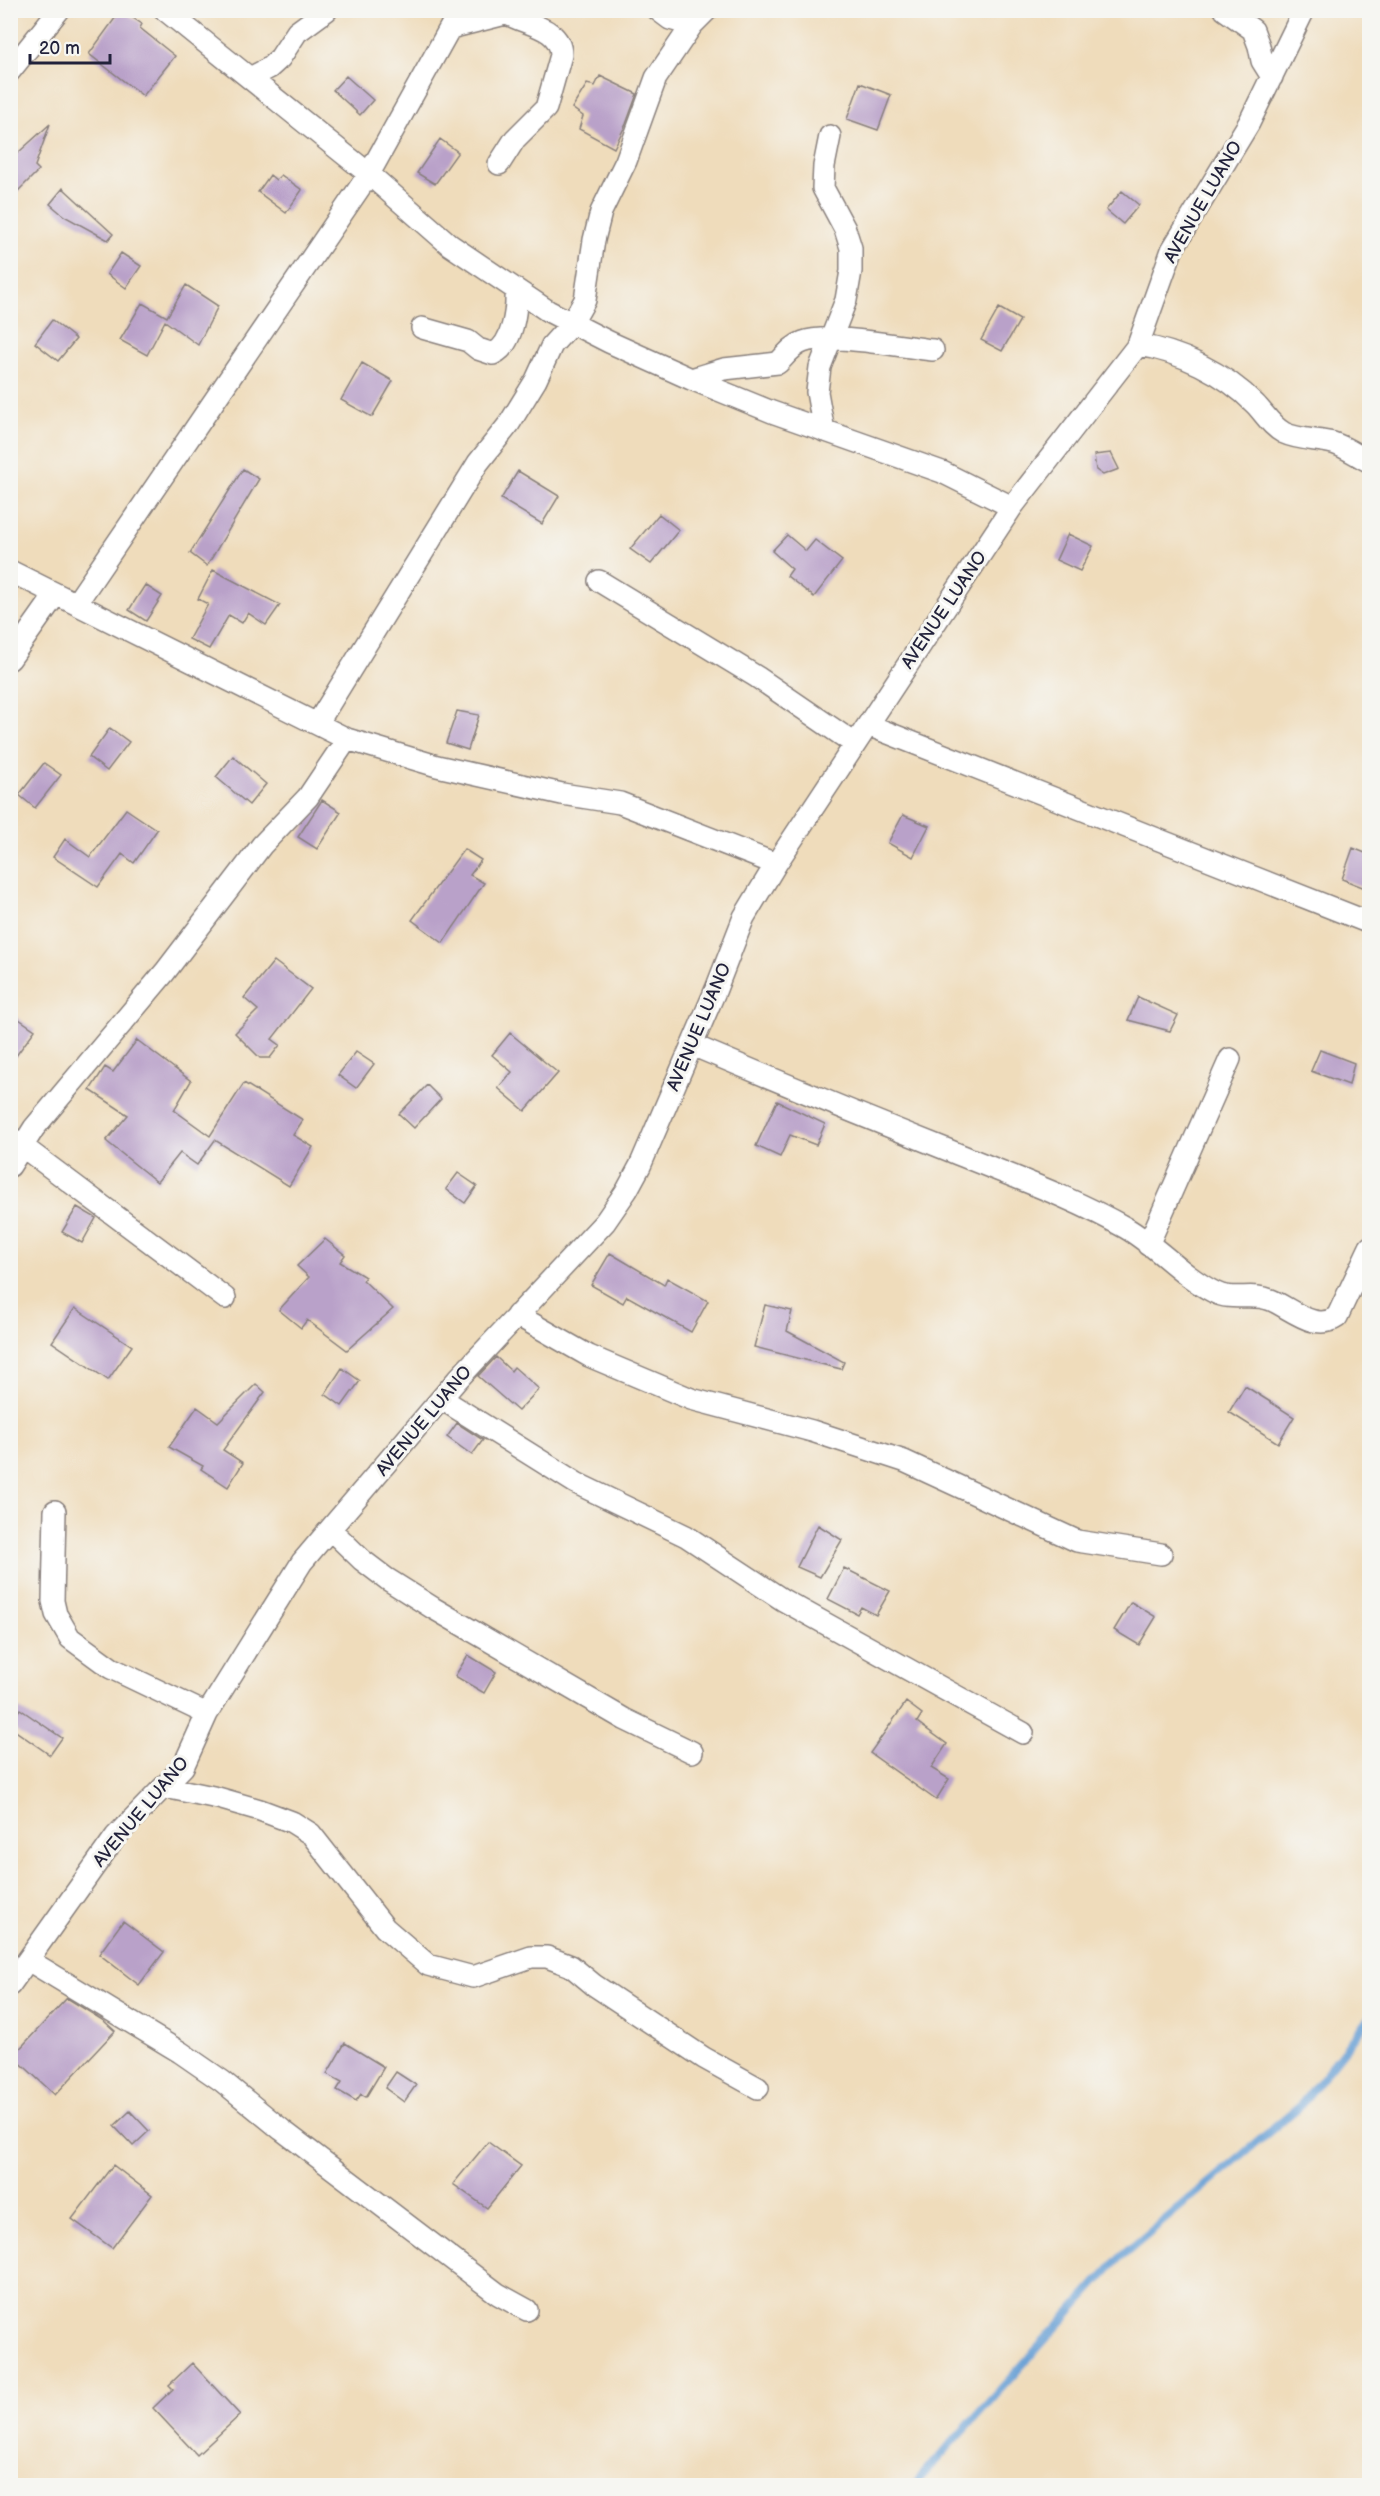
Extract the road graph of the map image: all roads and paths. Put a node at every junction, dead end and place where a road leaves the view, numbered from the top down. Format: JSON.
{"nodes":[{"id":1,"x":59,"y":10,"type":"edge"},
{"id":2,"x":165,"y":10,"type":"edge"},
{"id":3,"x":327,"y":10,"type":"edge"},
{"id":4,"x":657,"y":10,"type":"edge"},
{"id":5,"x":707,"y":10,"type":"edge"},
{"id":6,"x":1225,"y":10,"type":"edge"},
{"id":7,"x":1304,"y":10,"type":"edge"},
{"id":8,"x":503,"y":12,"type":"edge"},
{"id":9,"x":455,"y":19,"type":"edge"},
{"id":10,"x":692,"y":25,"type":"junction"},
{"id":11,"x":10,"y":71,"type":"edge"},
{"id":12,"x":1272,"y":77,"type":"junction"},
{"id":13,"x":250,"y":78,"type":"junction"},
{"id":14,"x":830,"y":136,"type":"dead end"},
{"id":15,"x":499,"y":164,"type":"dead end"},
{"id":16,"x":369,"y":174,"type":"junction"},
{"id":17,"x":516,"y":290,"type":"junction"},
{"id":18,"x":572,"y":323,"type":"junction"},
{"id":19,"x":422,"y":328,"type":"dead end"},
{"id":20,"x":832,"y":339,"type":"junction"},
{"id":21,"x":1138,"y":345,"type":"junction"},
{"id":22,"x":933,"y":351,"type":"dead end"},
{"id":23,"x":691,"y":379,"type":"junction"},
{"id":24,"x":824,"y":431,"type":"junction"},
{"id":25,"x":1370,"y":462,"type":"edge"},
{"id":26,"x":1012,"y":507,"type":"junction"},
{"id":27,"x":10,"y":571,"type":"edge"},
{"id":28,"x":599,"y":581,"type":"dead end"},
{"id":29,"x":56,"y":594,"type":"junction"},
{"id":30,"x":77,"y":602,"type":"junction"},
{"id":31,"x":10,"y":659,"type":"edge"},
{"id":32,"x":317,"y":724,"type":"junction"},
{"id":33,"x":868,"y":725,"type":"junction"},
{"id":34,"x":347,"y":739,"type":"junction"},
{"id":35,"x":855,"y":744,"type":"junction"},
{"id":36,"x":776,"y":864,"type":"junction"},
{"id":37,"x":1370,"y":923,"type":"edge"},
{"id":38,"x":692,"y":1045,"type":"junction"},
{"id":39,"x":1230,"y":1059,"type":"dead end"},
{"id":40,"x":16,"y":1142,"type":"edge"},
{"id":41,"x":10,"y":1166,"type":"edge"},
{"id":42,"x":1148,"y":1245,"type":"junction"},
{"id":43,"x":1370,"y":1248,"type":"edge"},
{"id":44,"x":225,"y":1298,"type":"dead end"},
{"id":45,"x":517,"y":1315,"type":"junction"},
{"id":46,"x":442,"y":1399,"type":"junction"},
{"id":47,"x":55,"y":1511,"type":"dead end"},
{"id":48,"x":330,"y":1529,"type":"junction"},
{"id":49,"x":1161,"y":1554,"type":"dead end"},
{"id":50,"x":207,"y":1714,"type":"junction"},
{"id":51,"x":1023,"y":1733,"type":"dead end"},
{"id":52,"x":692,"y":1752,"type":"dead end"},
{"id":53,"x":165,"y":1787,"type":"junction"},
{"id":54,"x":28,"y":1960,"type":"junction"},
{"id":55,"x":10,"y":1985,"type":"edge"},
{"id":56,"x":758,"y":2088,"type":"dead end"},
{"id":57,"x":527,"y":2310,"type":"dead end"}],
"edges":[{"from":1,"to":11,"type":"street"},
{"from":2,"to":13,"type":"street"},
{"from":3,"to":13,"type":"street"},
{"from":4,"to":10,"type":"street"},
{"from":5,"to":10,"type":"street"},
{"from":6,"to":12,"type":"street"},
{"from":7,"to":12,"type":"street","name":"AVENUE LUANO"},
{"from":8,"to":9,"type":"street"},
{"from":8,"to":15,"type":"street"},
{"from":9,"to":16,"type":"street"},
{"from":10,"to":18,"type":"street"},
{"from":12,"to":21,"type":"street","name":"AVENUE LUANO"},
{"from":13,"to":16,"type":"street"},
{"from":14,"to":20,"type":"street"},
{"from":16,"to":17,"type":"street"},
{"from":16,"to":30,"type":"street"},
{"from":17,"to":18,"type":"street"},
{"from":17,"to":19,"type":"street"},
{"from":18,"to":23,"type":"street"},
{"from":18,"to":32,"type":"street"},
{"from":20,"to":22,"type":"street"},
{"from":20,"to":23,"type":"street"},
{"from":20,"to":24,"type":"street"},
{"from":21,"to":25,"type":"street"},
{"from":21,"to":26,"type":"street","name":"AVENUE LUANO"},
{"from":23,"to":24,"type":"street"},
{"from":24,"to":26,"type":"street"},
{"from":26,"to":33,"type":"street","name":"AVENUE LUANO"},
{"from":27,"to":29,"type":"street"},
{"from":28,"to":35,"type":"street"},
{"from":29,"to":30,"type":"street"},
{"from":29,"to":31,"type":"street"},
{"from":30,"to":32,"type":"street"},
{"from":32,"to":34,"type":"street"},
{"from":33,"to":35,"type":"street","name":"AVENUE LUANO"},
{"from":33,"to":37,"type":"street"},
{"from":34,"to":36,"type":"street"},
{"from":34,"to":40,"type":"street"},
{"from":35,"to":36,"type":"street","name":"AVENUE LUANO"},
{"from":36,"to":38,"type":"street","name":"AVENUE LUANO"},
{"from":38,"to":42,"type":"street"},
{"from":38,"to":45,"type":"street","name":"AVENUE LUANO"},
{"from":39,"to":42,"type":"street"},
{"from":40,"to":41,"type":"street"},
{"from":40,"to":44,"type":"street"},
{"from":42,"to":43,"type":"street"},
{"from":45,"to":46,"type":"street","name":"AVENUE LUANO"},
{"from":45,"to":49,"type":"street"},
{"from":46,"to":48,"type":"street","name":"AVENUE LUANO"},
{"from":46,"to":51,"type":"street"},
{"from":47,"to":50,"type":"street"},
{"from":48,"to":50,"type":"street","name":"AVENUE LUANO"},
{"from":48,"to":52,"type":"street"},
{"from":50,"to":53,"type":"street","name":"AVENUE LUANO"},
{"from":53,"to":54,"type":"street","name":"AVENUE LUANO"},
{"from":53,"to":56,"type":"street"},
{"from":54,"to":55,"type":"street","name":"AVENUE LUANO"},
{"from":54,"to":57,"type":"street"}]}
